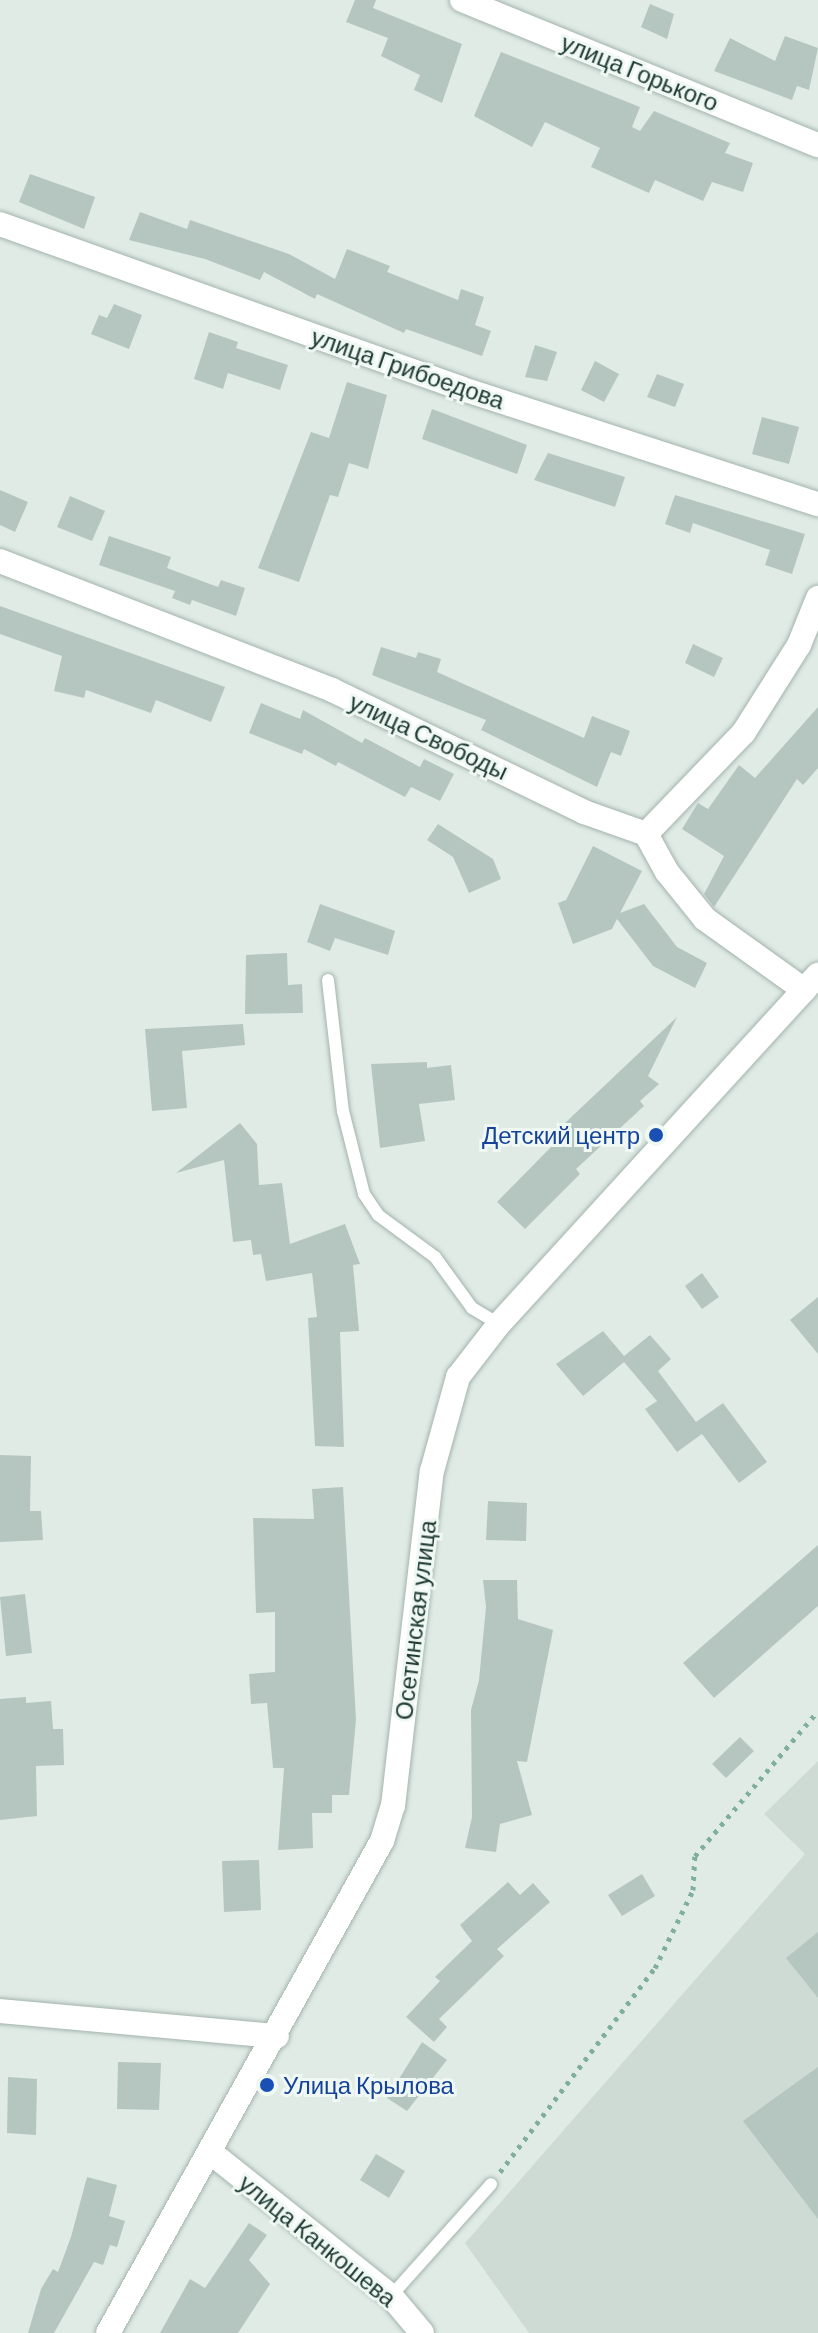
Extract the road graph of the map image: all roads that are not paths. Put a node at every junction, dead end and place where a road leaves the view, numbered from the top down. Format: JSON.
{"nodes":[{"id":1,"x":462,"y":0,"type":"edge"},
{"id":2,"x":818,"y":145,"type":"edge"},
{"id":3,"x":0,"y":224,"type":"edge"},
{"id":4,"x":818,"y":504,"type":"edge"},
{"id":5,"x":0,"y":561,"type":"edge"},
{"id":6,"x":818,"y":598,"type":"edge"},
{"id":7,"x":646,"y":834,"type":"junction"},
{"id":8,"x":328,"y":980,"type":"dead end"},
{"id":9,"x":811,"y":982,"type":"edge"},
{"id":10,"x":499,"y":1324,"type":"junction"},
{"id":11,"x":0,"y":2011,"type":"edge"},
{"id":12,"x":277,"y":2036,"type":"junction"},
{"id":13,"x":210,"y":2152,"type":"junction"},
{"id":14,"x":491,"y":2184,"type":"road end"},
{"id":15,"x":391,"y":2296,"type":"junction"},
{"id":16,"x":108,"y":2333,"type":"edge"},
{"id":17,"x":422,"y":2333,"type":"edge"}],
"edges":[{"from":1,"to":2,"type":"street","name":"улица Горького"},
{"from":3,"to":4,"type":"street","name":"улица Грибоедова"},
{"from":5,"to":7,"type":"street","name":"улица Свободы"},
{"from":6,"to":7,"type":"street"},
{"from":7,"to":9,"type":"street"},
{"from":8,"to":10,"type":"lane"},
{"from":9,"to":10,"type":"street","name":"Осетинская улица"},
{"from":10,"to":12,"type":"street","name":"Осетинская улица"},
{"from":11,"to":12,"type":"street"},
{"from":12,"to":13,"type":"street","name":"Осетинская улица"},
{"from":13,"to":15,"type":"street","name":"улица Канкошева"},
{"from":13,"to":16,"type":"street","name":"Осетинская улица"},
{"from":14,"to":15,"type":"lane"},
{"from":15,"to":17,"type":"street","name":"улица Канкошева"}]}
